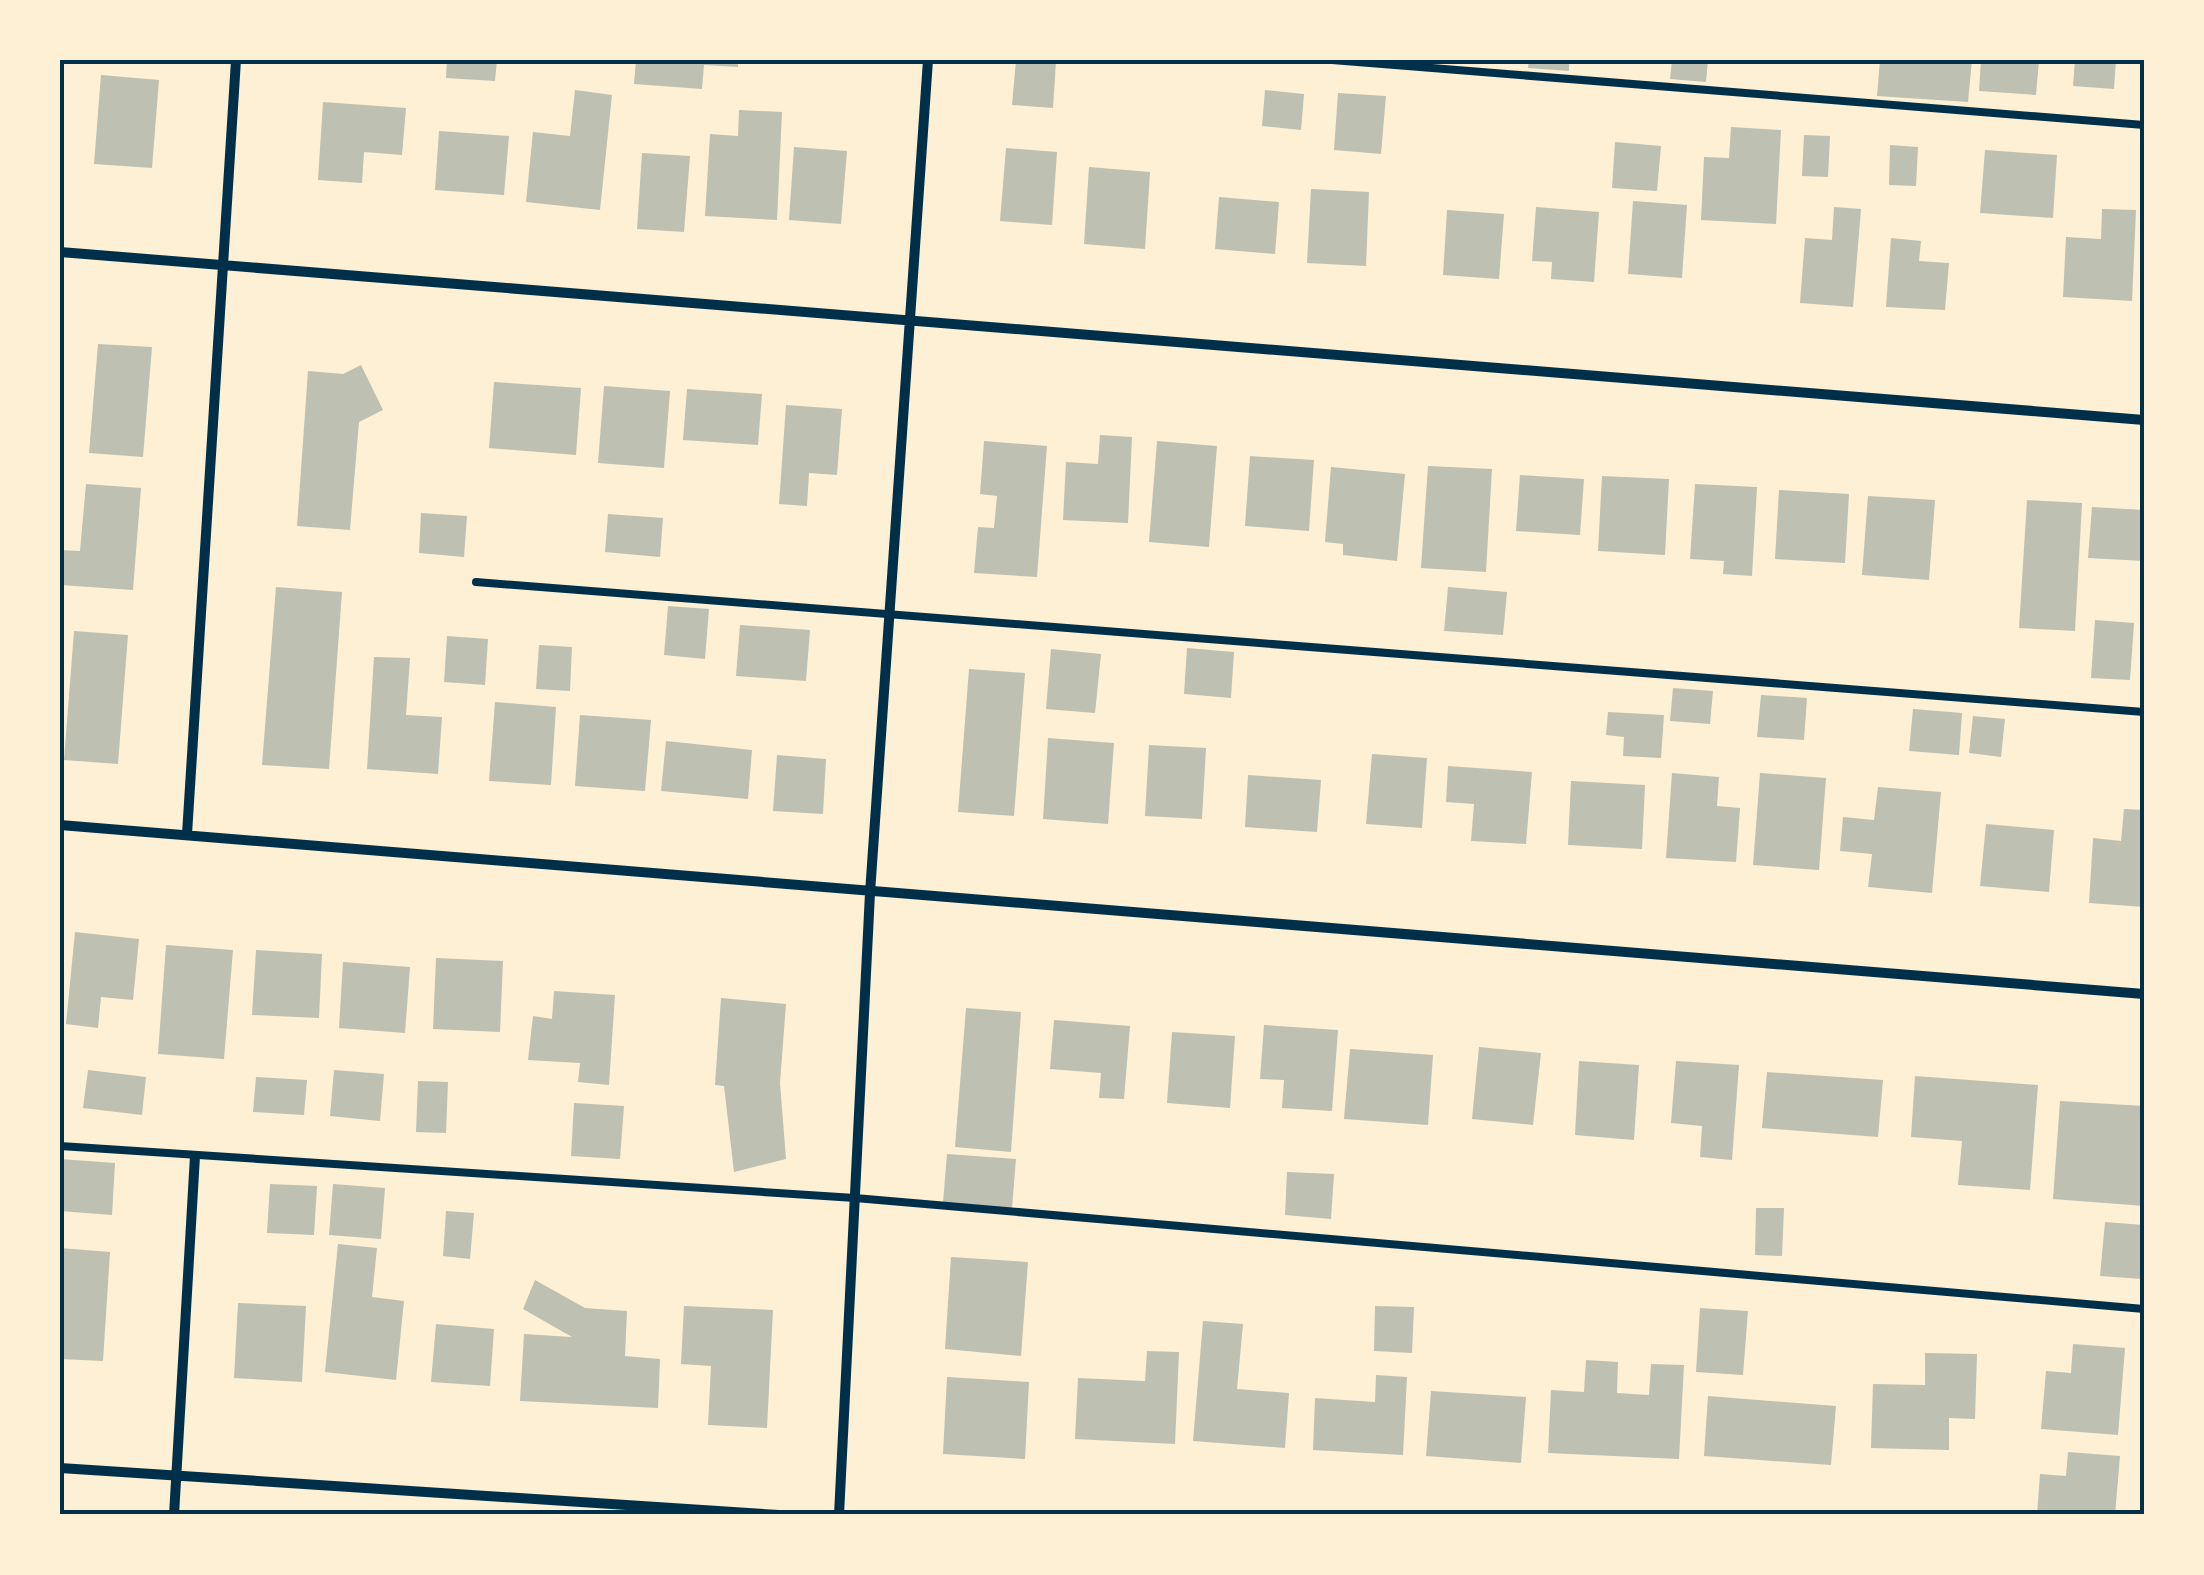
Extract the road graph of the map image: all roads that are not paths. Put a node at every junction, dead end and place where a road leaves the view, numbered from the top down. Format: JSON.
{"nodes":[{"id":1,"x":236,"y":60,"type":"edge"},
{"id":2,"x":928,"y":60,"type":"edge"},
{"id":3,"x":1332,"y":60,"type":"edge"},
{"id":4,"x":2144,"y":125,"type":"edge"},
{"id":5,"x":60,"y":252,"type":"edge"},
{"id":6,"x":224,"y":264,"type":"junction"},
{"id":7,"x":911,"y":320,"type":"junction"},
{"id":8,"x":2144,"y":420,"type":"edge"},
{"id":9,"x":476,"y":582,"type":"dead end"},
{"id":10,"x":890,"y":611,"type":"junction"},
{"id":11,"x":2144,"y":712,"type":"edge"},
{"id":12,"x":60,"y":825,"type":"edge"},
{"id":13,"x":187,"y":834,"type":"junction"},
{"id":14,"x":870,"y":893,"type":"junction"},
{"id":15,"x":2144,"y":994,"type":"edge"},
{"id":16,"x":60,"y":1146,"type":"edge"},
{"id":17,"x":196,"y":1156,"type":"junction"},
{"id":18,"x":855,"y":1198,"type":"junction"},
{"id":19,"x":2144,"y":1309,"type":"edge"},
{"id":20,"x":60,"y":1468,"type":"edge"},
{"id":21,"x":178,"y":1475,"type":"junction"},
{"id":22,"x":174,"y":1515,"type":"edge"},
{"id":23,"x":779,"y":1515,"type":"edge"},
{"id":24,"x":839,"y":1515,"type":"edge"}],
"edges":[{"from":1,"to":6,"type":"street"},
{"from":2,"to":7,"type":"street"},
{"from":3,"to":4,"type":"lane"},
{"from":5,"to":6,"type":"street"},
{"from":6,"to":7,"type":"street"},
{"from":6,"to":13,"type":"street"},
{"from":7,"to":8,"type":"street"},
{"from":7,"to":10,"type":"street"},
{"from":9,"to":10,"type":"lane"},
{"from":10,"to":11,"type":"lane"},
{"from":10,"to":14,"type":"street"},
{"from":12,"to":13,"type":"street"},
{"from":13,"to":14,"type":"street"},
{"from":14,"to":15,"type":"street"},
{"from":14,"to":18,"type":"street"},
{"from":16,"to":17,"type":"lane"},
{"from":17,"to":18,"type":"lane"},
{"from":17,"to":21,"type":"street"},
{"from":18,"to":19,"type":"lane"},
{"from":18,"to":24,"type":"street"},
{"from":20,"to":21,"type":"street"},
{"from":21,"to":22,"type":"street"},
{"from":21,"to":23,"type":"street"}]}
